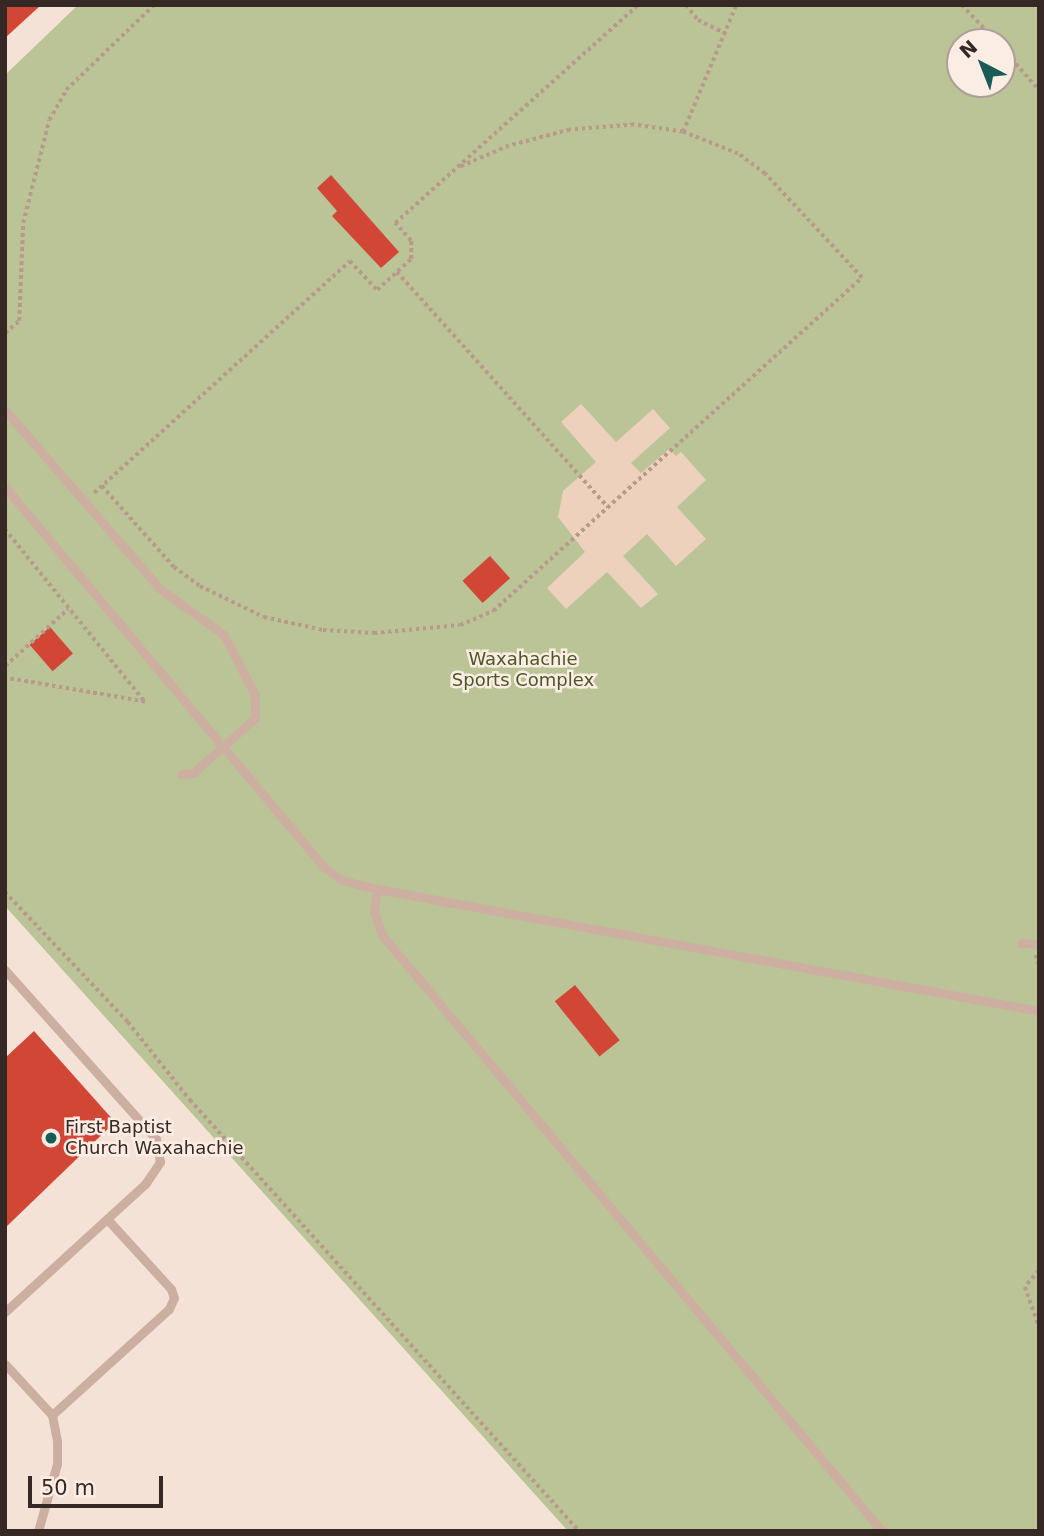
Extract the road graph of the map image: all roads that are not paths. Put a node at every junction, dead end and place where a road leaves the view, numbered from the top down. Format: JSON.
{"nodes":[{"id":1,"x":5,"y":410,"type":"edge"},
{"id":2,"x":5,"y":487,"type":"edge"},
{"id":3,"x":223,"y":747,"type":"junction"},
{"id":4,"x":181,"y":774,"type":"dead end"},
{"id":5,"x":377,"y":889,"type":"junction"},
{"id":6,"x":1021,"y":943,"type":"dead end"},
{"id":7,"x":1039,"y":944,"type":"edge"},
{"id":8,"x":5,"y":970,"type":"edge"},
{"id":9,"x":1039,"y":1011,"type":"edge"},
{"id":10,"x":107,"y":1219,"type":"junction"},
{"id":11,"x":5,"y":1312,"type":"edge"},
{"id":12,"x":5,"y":1364,"type":"edge"},
{"id":13,"x":52,"y":1415,"type":"junction"},
{"id":14,"x":38,"y":1531,"type":"edge"},
{"id":15,"x":881,"y":1531,"type":"edge"}],
"edges":[{"from":1,"to":3,"type":"lane"},
{"from":2,"to":3,"type":"lane"},
{"from":3,"to":4,"type":"lane"},
{"from":3,"to":5,"type":"lane"},
{"from":5,"to":9,"type":"lane"},
{"from":5,"to":15,"type":"lane"},
{"from":6,"to":7,"type":"lane"},
{"from":8,"to":10,"type":"lane"},
{"from":10,"to":11,"type":"lane"},
{"from":10,"to":13,"type":"lane"},
{"from":12,"to":13,"type":"lane"},
{"from":13,"to":14,"type":"lane"}]}
